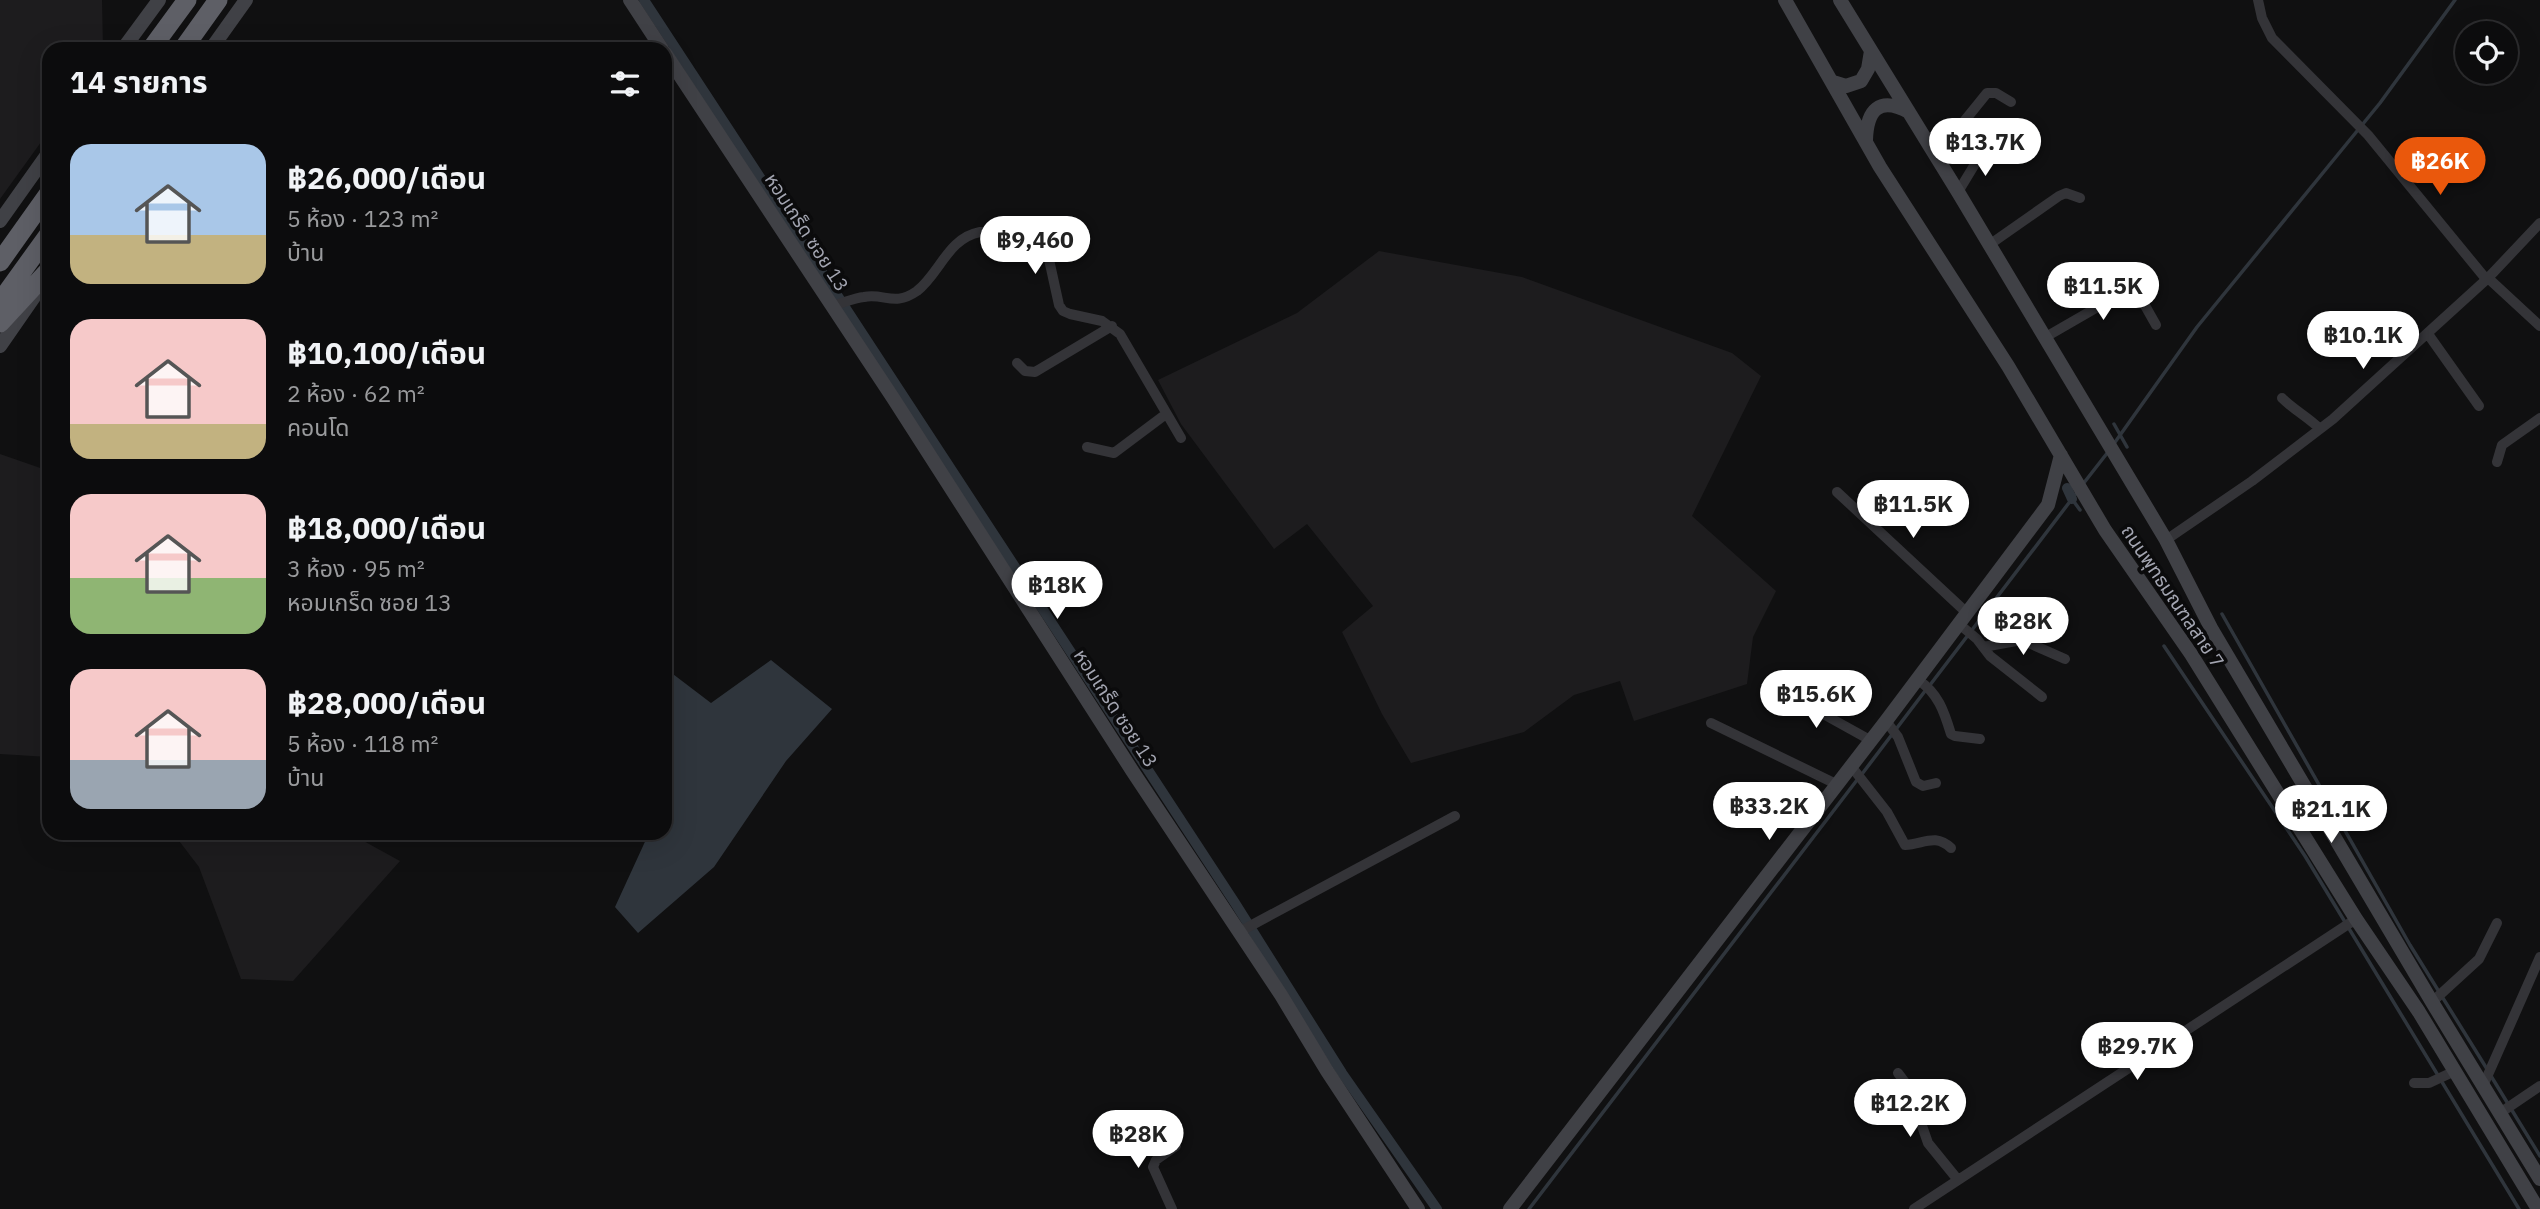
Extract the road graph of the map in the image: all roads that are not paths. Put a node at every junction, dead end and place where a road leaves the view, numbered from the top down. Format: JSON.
{"nodes":[{"id":1,"x":159,"y":0,"type":"edge"},
{"id":2,"x":187,"y":0,"type":"edge"},
{"id":3,"x":218,"y":0,"type":"edge"},
{"id":4,"x":246,"y":0,"type":"edge"},
{"id":5,"x":630,"y":0,"type":"edge"},
{"id":6,"x":1785,"y":0,"type":"edge"},
{"id":7,"x":1840,"y":0,"type":"edge"},
{"id":8,"x":2258,"y":0,"type":"edge"},
{"id":9,"x":128,"y":42,"type":"edge"},
{"id":10,"x":156,"y":42,"type":"edge"},
{"id":11,"x":188,"y":42,"type":"edge"},
{"id":12,"x":216,"y":42,"type":"edge"},
{"id":13,"x":658,"y":42,"type":"edge"},
{"id":14,"x":1871,"y":51,"type":"junction"},
{"id":15,"x":672,"y":63,"type":"edge"},
{"id":16,"x":1833,"y":82,"type":"junction"},
{"id":17,"x":2011,"y":102,"type":"dead end"},
{"id":18,"x":1909,"y":112,"type":"junction"},
{"id":19,"x":1866,"y":141,"type":"junction"},
{"id":20,"x":1936,"y":156,"type":"junction"},
{"id":21,"x":2009,"y":156,"type":"dead end"},
{"id":22,"x":42,"y":162,"type":"edge"},
{"id":23,"x":1958,"y":192,"type":"junction"},
{"id":24,"x":2080,"y":198,"type":"dead end"},
{"id":25,"x":42,"y":203,"type":"edge"},
{"id":26,"x":0,"y":220,"type":"edge"},
{"id":27,"x":2540,"y":223,"type":"edge"},
{"id":28,"x":42,"y":244,"type":"edge"},
{"id":29,"x":1989,"y":245,"type":"junction"},
{"id":30,"x":0,"y":262,"type":"edge"},
{"id":31,"x":42,"y":278,"type":"edge"},
{"id":32,"x":2487,"y":279,"type":"junction"},
{"id":33,"x":42,"y":285,"type":"edge"},
{"id":34,"x":0,"y":302,"type":"edge"},
{"id":35,"x":839,"y":304,"type":"junction"},
{"id":36,"x":0,"y":323,"type":"edge"},
{"id":37,"x":2156,"y":325,"type":"dead end"},
{"id":38,"x":1112,"y":326,"type":"junction"},
{"id":39,"x":2540,"y":327,"type":"edge"},
{"id":40,"x":2428,"y":334,"type":"junction"},
{"id":41,"x":2044,"y":338,"type":"junction"},
{"id":42,"x":0,"y":346,"type":"edge"},
{"id":43,"x":1017,"y":363,"type":"dead end"},
{"id":44,"x":2282,"y":398,"type":"dead end"},
{"id":45,"x":2479,"y":406,"type":"dead end"},
{"id":46,"x":1166,"y":414,"type":"junction"},
{"id":47,"x":2540,"y":418,"type":"edge"},
{"id":48,"x":2320,"y":429,"type":"junction"},
{"id":49,"x":1181,"y":438,"type":"dead end"},
{"id":50,"x":1087,"y":447,"type":"dead end"},
{"id":51,"x":2061,"y":455,"type":"junction"},
{"id":52,"x":2497,"y":462,"type":"dead end"},
{"id":53,"x":1837,"y":492,"type":"dead end"},
{"id":54,"x":2166,"y":540,"type":"junction"},
{"id":55,"x":1964,"y":622,"type":"junction"},
{"id":56,"x":1980,"y":643,"type":"junction"},
{"id":57,"x":2065,"y":659,"type":"dead end"},
{"id":58,"x":1920,"y":681,"type":"junction"},
{"id":59,"x":1776,"y":690,"type":"dead end"},
{"id":60,"x":2042,"y":697,"type":"dead end"},
{"id":61,"x":1711,"y":723,"type":"dead end"},
{"id":62,"x":1892,"y":729,"type":"junction"},
{"id":63,"x":1980,"y":739,"type":"dead end"},
{"id":64,"x":1870,"y":740,"type":"junction"},
{"id":65,"x":1853,"y":768,"type":"junction"},
{"id":66,"x":1936,"y":783,"type":"dead end"},
{"id":67,"x":1836,"y":784,"type":"junction"},
{"id":68,"x":1455,"y":816,"type":"dead end"},
{"id":69,"x":1951,"y":848,"type":"dead end"},
{"id":70,"x":2354,"y":920,"type":"junction"},
{"id":71,"x":2497,"y":923,"type":"dead end"},
{"id":72,"x":1247,"y":928,"type":"junction"},
{"id":73,"x":2540,"y":957,"type":"edge"},
{"id":74,"x":2434,"y":1001,"type":"junction"},
{"id":75,"x":1898,"y":1073,"type":"dead end"},
{"id":76,"x":2449,"y":1073,"type":"junction"},
{"id":77,"x":2487,"y":1079,"type":"junction"},
{"id":78,"x":2414,"y":1083,"type":"dead end"},
{"id":79,"x":2540,"y":1086,"type":"edge"},
{"id":80,"x":2501,"y":1112,"type":"junction"},
{"id":81,"x":1176,"y":1146,"type":"dead end"},
{"id":82,"x":2540,"y":1179,"type":"edge"},
{"id":83,"x":1958,"y":1180,"type":"junction"},
{"id":84,"x":1916,"y":1208,"type":"edge"},
{"id":85,"x":1172,"y":1209,"type":"edge"},
{"id":86,"x":1418,"y":1209,"type":"edge"},
{"id":87,"x":1510,"y":1209,"type":"edge"},
{"id":88,"x":2538,"y":1209,"type":"edge"}],
"edges":[{"from":1,"to":9,"type":"main road"},
{"from":2,"to":10,"type":"highway"},
{"from":3,"to":11,"type":"highway"},
{"from":4,"to":12,"type":"main road"},
{"from":5,"to":13,"type":"main road","name":"หอมเกร็ด ซอย 13"},
{"from":6,"to":16,"type":"main road","name":"ถนนพุทธมณฑลสาย 7"},
{"from":7,"to":14,"type":"main road","name":"ถนนพุทธมณฑลสาย 7"},
{"from":8,"to":32,"type":"street"},
{"from":14,"to":16,"type":"main road"},
{"from":14,"to":18,"type":"main road","name":"ถนนพุทธมณฑลสาย 7"},
{"from":15,"to":35,"type":"main road","name":"หอมเกร็ด ซอย 13"},
{"from":16,"to":19,"type":"main road","name":"ถนนพุทธมณฑลสาย 7"},
{"from":17,"to":20,"type":"street"},
{"from":18,"to":19,"type":"main road"},
{"from":18,"to":20,"type":"main road","name":"ถนนพุทธมณฑลสาย 7"},
{"from":19,"to":51,"type":"main road","name":"ถนนพุทธมณฑลสาย 7"},
{"from":20,"to":23,"type":"main road","name":"ถนนพุทธมณฑลสาย 7"},
{"from":21,"to":23,"type":"street"},
{"from":22,"to":26,"type":"main road"},
{"from":23,"to":29,"type":"main road","name":"ถนนพุทธมณฑลสาย 7"},
{"from":24,"to":29,"type":"street"},
{"from":25,"to":30,"type":"highway"},
{"from":27,"to":32,"type":"street"},
{"from":28,"to":34,"type":"highway"},
{"from":29,"to":41,"type":"main road","name":"ถนนพุทธมณฑลสาย 7"},
{"from":31,"to":36,"type":"highway"},
{"from":32,"to":39,"type":"street"},
{"from":32,"to":40,"type":"street"},
{"from":33,"to":42,"type":"main road"},
{"from":35,"to":38,"type":"street"},
{"from":35,"to":72,"type":"main road","name":"หอมเกร็ด ซอย 13"},
{"from":37,"to":41,"type":"street"},
{"from":38,"to":43,"type":"street"},
{"from":38,"to":46,"type":"street"},
{"from":40,"to":45,"type":"street"},
{"from":40,"to":48,"type":"street"},
{"from":41,"to":54,"type":"main road","name":"ถนนพุทธมณฑลสาย 7"},
{"from":44,"to":48,"type":"street"},
{"from":46,"to":49,"type":"street"},
{"from":46,"to":50,"type":"street"},
{"from":47,"to":52,"type":"street"},
{"from":48,"to":54,"type":"street"},
{"from":51,"to":55,"type":"main road"},
{"from":51,"to":70,"type":"main road","name":"ถนนพุทธมณฑลสาย 7"},
{"from":53,"to":55,"type":"street"},
{"from":54,"to":74,"type":"main road","name":"ถนนพุทธมณฑลสาย 7"},
{"from":55,"to":56,"type":"street"},
{"from":55,"to":58,"type":"main road"},
{"from":56,"to":57,"type":"street"},
{"from":56,"to":60,"type":"street"},
{"from":58,"to":62,"type":"main road"},
{"from":58,"to":63,"type":"street"},
{"from":59,"to":64,"type":"street"},
{"from":61,"to":67,"type":"street"},
{"from":62,"to":64,"type":"main road"},
{"from":62,"to":66,"type":"street"},
{"from":64,"to":65,"type":"main road"},
{"from":65,"to":67,"type":"main road"},
{"from":65,"to":69,"type":"street"},
{"from":67,"to":87,"type":"main road"},
{"from":68,"to":72,"type":"street"},
{"from":70,"to":76,"type":"main road","name":"ถนนพุทธมณฑลสาย 7"},
{"from":70,"to":83,"type":"street"},
{"from":71,"to":74,"type":"street"},
{"from":72,"to":86,"type":"main road","name":"หอมเกร็ด ซอย 13"},
{"from":73,"to":77,"type":"street"},
{"from":74,"to":77,"type":"main road","name":"ถนนพุทธมณฑลสาย 7"},
{"from":75,"to":83,"type":"street"},
{"from":76,"to":78,"type":"street"},
{"from":76,"to":88,"type":"main road","name":"ถนนพุทธมณฑลสาย 7"},
{"from":77,"to":80,"type":"main road","name":"ถนนพุทธมณฑลสาย 7"},
{"from":79,"to":80,"type":"street"},
{"from":80,"to":82,"type":"main road","name":"ถนนพุทธมณฑลสาย 7"},
{"from":81,"to":85,"type":"street"},
{"from":83,"to":84,"type":"street"}]}
